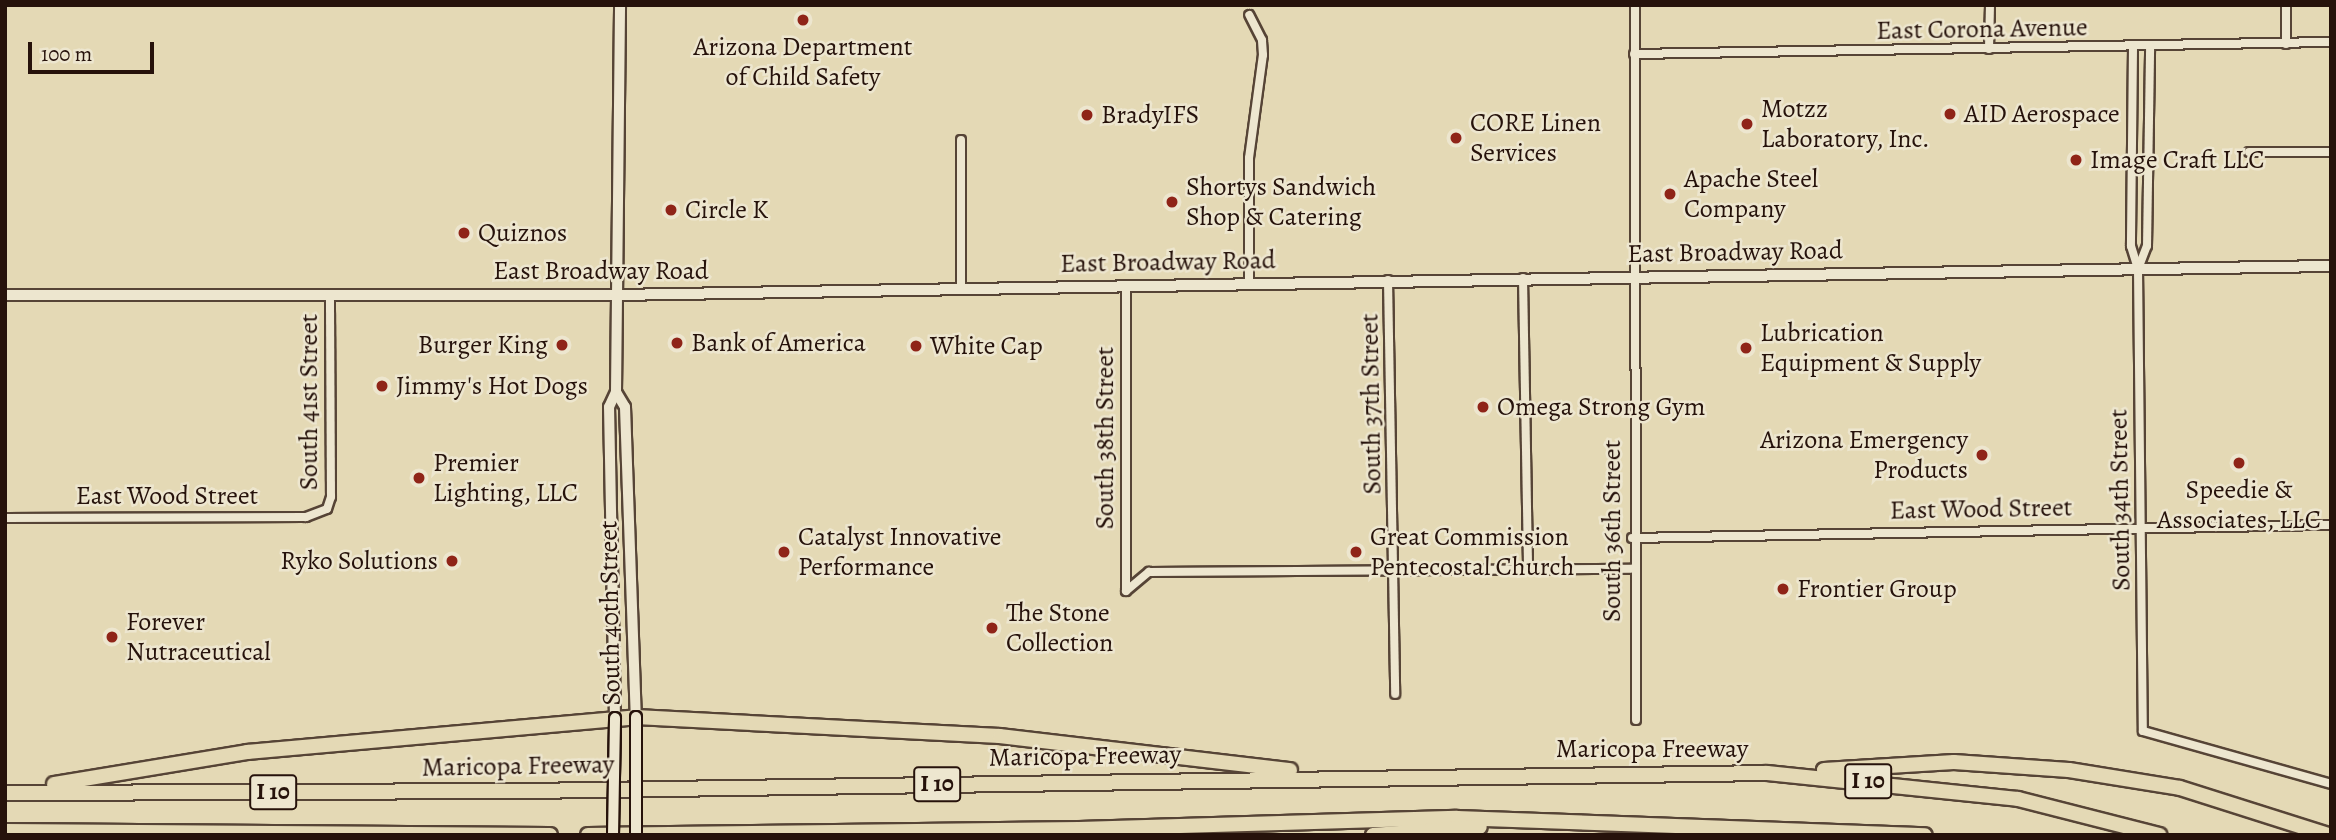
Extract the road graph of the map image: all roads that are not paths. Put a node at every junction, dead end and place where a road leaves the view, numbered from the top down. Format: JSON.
{"nodes":[{"id":1,"x":620,"y":5,"type":"edge"},
{"id":2,"x":1635,"y":5,"type":"edge"},
{"id":3,"x":1990,"y":5,"type":"edge"},
{"id":4,"x":2286,"y":5,"type":"edge"},
{"id":5,"x":1249,"y":15,"type":"dead end"},
{"id":6,"x":2331,"y":42,"type":"edge"},
{"id":7,"x":2286,"y":44,"type":"junction"},
{"id":8,"x":2150,"y":47,"type":"junction"},
{"id":9,"x":2133,"y":48,"type":"junction"},
{"id":10,"x":1989,"y":49,"type":"junction"},
{"id":11,"x":1634,"y":54,"type":"junction"},
{"id":12,"x":961,"y":139,"type":"dead end"},
{"id":13,"x":2249,"y":152,"type":"dead end"},
{"id":14,"x":2331,"y":152,"type":"edge"},
{"id":15,"x":2331,"y":266,"type":"edge"},
{"id":16,"x":2138,"y":269,"type":"junction"},
{"id":17,"x":1632,"y":277,"type":"junction"},
{"id":18,"x":1523,"y":278,"type":"junction"},
{"id":19,"x":1388,"y":280,"type":"junction"},
{"id":20,"x":1248,"y":283,"type":"junction"},
{"id":21,"x":1126,"y":285,"type":"junction"},
{"id":22,"x":961,"y":288,"type":"junction"},
{"id":23,"x":330,"y":294,"type":"junction"},
{"id":24,"x":5,"y":295,"type":"edge"},
{"id":25,"x":616,"y":295,"type":"junction"},
{"id":26,"x":616,"y":392,"type":"junction"},
{"id":27,"x":327,"y":509,"type":"joint"},
{"id":28,"x":5,"y":518,"type":"edge"},
{"id":29,"x":2331,"y":525,"type":"edge"},
{"id":30,"x":2141,"y":526,"type":"junction"},
{"id":31,"x":1632,"y":538,"type":"junction"},
{"id":32,"x":1528,"y":569,"type":"junction"},
{"id":33,"x":1633,"y":569,"type":"junction"},
{"id":34,"x":1394,"y":570,"type":"junction"},
{"id":35,"x":1395,"y":694,"type":"dead end"},
{"id":36,"x":636,"y":717,"type":"junction"},
{"id":37,"x":615,"y":718,"type":"junction"},
{"id":38,"x":1636,"y":720,"type":"dead end"},
{"id":39,"x":1777,"y":774,"type":"junction"},
{"id":40,"x":1347,"y":777,"type":"junction"},
{"id":41,"x":2331,"y":784,"type":"edge"},
{"id":42,"x":13,"y":793,"type":"edge"},
{"id":43,"x":1528,"y":824,"type":"junction"},
{"id":44,"x":5,"y":831,"type":"edge"},
{"id":45,"x":331,"y":834,"type":"edge"},
{"id":46,"x":1837,"y":834,"type":"edge"},
{"id":47,"x":550,"y":835,"type":"edge"},
{"id":48,"x":588,"y":835,"type":"edge"},
{"id":49,"x":613,"y":835,"type":"edge"},
{"id":50,"x":636,"y":835,"type":"edge"},
{"id":51,"x":1373,"y":835,"type":"edge"},
{"id":52,"x":1925,"y":835,"type":"edge"},
{"id":53,"x":2159,"y":835,"type":"edge"},
{"id":54,"x":2328,"y":835,"type":"edge"}],
"edges":[{"from":1,"to":25,"type":"main road","name":"South 40th Street"},
{"from":2,"to":11,"type":"street","name":"South 36th Street"},
{"from":3,"to":10,"type":"street"},
{"from":4,"to":7,"type":"street"},
{"from":5,"to":20,"type":"street"},
{"from":6,"to":7,"type":"street","name":"East Corona Avenue"},
{"from":7,"to":8,"type":"street","name":"East Corona Avenue"},
{"from":8,"to":9,"type":"street","name":"East Corona Avenue"},
{"from":8,"to":16,"type":"street","name":"South 34th Street"},
{"from":9,"to":10,"type":"street","name":"East Corona Avenue"},
{"from":9,"to":16,"type":"street","name":"South 34th Street"},
{"from":10,"to":11,"type":"street","name":"East Corona Avenue"},
{"from":11,"to":17,"type":"street","name":"South 36th Street"},
{"from":12,"to":22,"type":"street"},
{"from":13,"to":14,"type":"street"},
{"from":15,"to":16,"type":"main road","name":"East Broadway Road"},
{"from":16,"to":17,"type":"main road","name":"East Broadway Road"},
{"from":16,"to":30,"type":"street","name":"South 34th Street"},
{"from":17,"to":18,"type":"main road","name":"East Broadway Road"},
{"from":17,"to":31,"type":"street","name":"South 36th Street"},
{"from":18,"to":19,"type":"main road","name":"East Broadway Road"},
{"from":18,"to":32,"type":"street"},
{"from":19,"to":20,"type":"main road","name":"East Broadway Road"},
{"from":19,"to":34,"type":"street","name":"South 37th Street"},
{"from":20,"to":21,"type":"main road","name":"East Broadway Road"},
{"from":21,"to":22,"type":"main road","name":"East Broadway Road"},
{"from":21,"to":34,"type":"street","name":"South 38th Street"},
{"from":22,"to":25,"type":"main road","name":"East Broadway Road"},
{"from":23,"to":24,"type":"main road","name":"East Broadway Road"},
{"from":23,"to":25,"type":"main road","name":"East Broadway Road"},
{"from":23,"to":27,"type":"street","name":"South 41st Street"},
{"from":25,"to":26,"type":"main road","name":"South 40th Street"},
{"from":26,"to":36,"type":"main road","name":"South 40th Street"},
{"from":26,"to":37,"type":"main road","name":"South 40th Street"},
{"from":27,"to":28,"type":"street","name":"East Wood Street"},
{"from":29,"to":30,"type":"street","name":"East Wood Street"},
{"from":30,"to":31,"type":"street","name":"East Wood Street"},
{"from":30,"to":41,"type":"street","name":"South 34th Street"},
{"from":31,"to":33,"type":"street","name":"South 36th Street"},
{"from":32,"to":33,"type":"street"},
{"from":32,"to":34,"type":"street"},
{"from":33,"to":38,"type":"street","name":"South 36th Street"},
{"from":34,"to":35,"type":"street","name":"South 37th Street"},
{"from":36,"to":37,"type":"highway"},
{"from":36,"to":40,"type":"highway"},
{"from":36,"to":50,"type":"main road","name":"South 40th Street","bridge":true},
{"from":37,"to":42,"type":"highway"},
{"from":37,"to":49,"type":"main road","name":"South 40th Street","bridge":true},
{"from":39,"to":40,"type":"highway","name":"Maricopa Freeway","number":"I 10"},
{"from":39,"to":53,"type":"highway","name":"Maricopa Freeway","number":"I 10"},
{"from":39,"to":54,"type":"highway"},
{"from":40,"to":42,"type":"highway","name":"Maricopa Freeway","number":"I 10"},
{"from":43,"to":46,"type":"highway","number":"I 10"},
{"from":43,"to":48,"type":"highway","number":"I 10"},
{"from":43,"to":51,"type":"highway"},
{"from":44,"to":45,"type":"highway","number":"I 10"},
{"from":45,"to":47,"type":"highway","number":"I 10"},
{"from":46,"to":52,"type":"highway","number":"I 10"}]}
